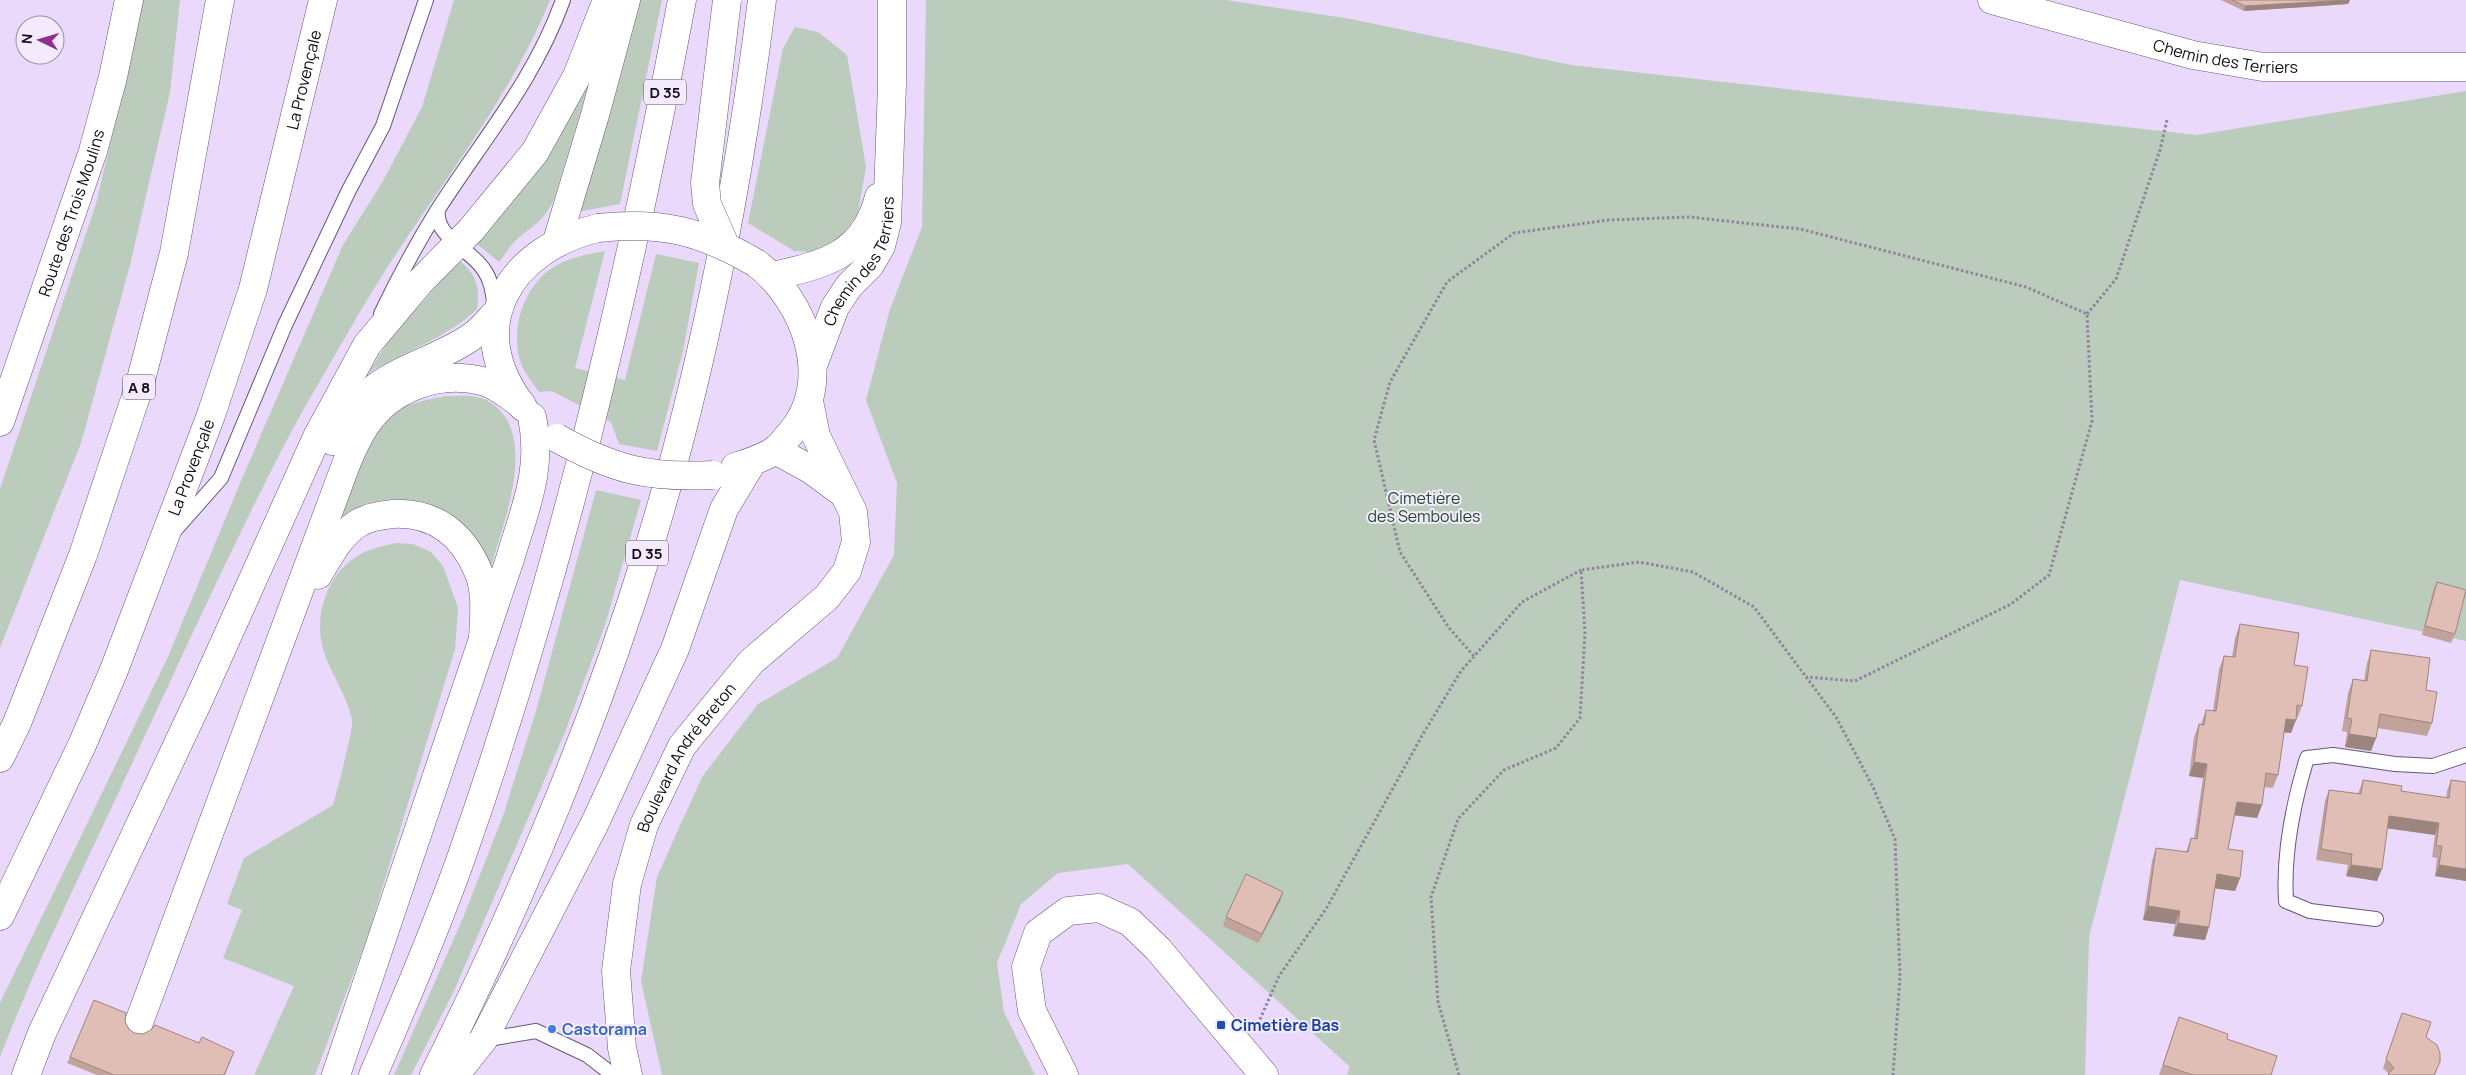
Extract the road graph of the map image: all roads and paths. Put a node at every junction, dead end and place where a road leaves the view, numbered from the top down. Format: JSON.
{"nodes":[{"id":1,"x":129,"y":0,"type":"edge"},
{"id":2,"x":220,"y":0,"type":"edge"},
{"id":3,"x":323,"y":0,"type":"edge"},
{"id":4,"x":426,"y":0,"type":"edge"},
{"id":5,"x":563,"y":0,"type":"edge"},
{"id":6,"x":607,"y":0,"type":"edge"},
{"id":7,"x":626,"y":0,"type":"edge"},
{"id":8,"x":682,"y":0,"type":"edge"},
{"id":9,"x":727,"y":0,"type":"edge"},
{"id":10,"x":762,"y":0,"type":"edge"},
{"id":11,"x":892,"y":0,"type":"edge"},
{"id":12,"x":1992,"y":0,"type":"edge"},
{"id":13,"x":2466,"y":66,"type":"edge"},
{"id":14,"x":2167,"y":120,"type":"dead end"},
{"id":15,"x":890,"y":154,"type":"junction"},
{"id":16,"x":438,"y":210,"type":"junction"},
{"id":17,"x":557,"y":241,"type":"junction"},
{"id":18,"x":458,"y":243,"type":"junction"},
{"id":19,"x":725,"y":245,"type":"junction"},
{"id":20,"x":764,"y":269,"type":"junction"},
{"id":21,"x":496,"y":313,"type":"junction"},
{"id":22,"x":2087,"y":314,"type":"junction"},
{"id":23,"x":367,"y":344,"type":"junction"},
{"id":24,"x":813,"y":365,"type":"junction"},
{"id":25,"x":809,"y":401,"type":"junction"},
{"id":26,"x":526,"y":410,"type":"junction"},
{"id":27,"x":0,"y":422,"type":"edge"},
{"id":28,"x":764,"y":456,"type":"junction"},
{"id":29,"x":842,"y":492,"type":"junction"},
{"id":30,"x":276,"y":531,"type":"junction"},
{"id":31,"x":164,"y":544,"type":"junction"},
{"id":32,"x":1582,"y":570,"type":"junction"},
{"id":33,"x":483,"y":638,"type":"junction"},
{"id":34,"x":1474,"y":656,"type":"junction"},
{"id":35,"x":1806,"y":676,"type":"junction"},
{"id":36,"x":264,"y":687,"type":"junction"},
{"id":37,"x":2466,"y":755,"type":"edge"},
{"id":38,"x":0,"y":758,"type":"edge"},
{"id":39,"x":0,"y":916,"type":"edge"},
{"id":40,"x":2376,"y":919,"type":"dead end"},
{"id":41,"x":138,"y":1025,"type":"dead end"},
{"id":42,"x":483,"y":1040,"type":"junction"},
{"id":43,"x":1245,"y":1052,"type":"junction"},
{"id":44,"x":26,"y":1075,"type":"edge"},
{"id":45,"x":336,"y":1075,"type":"edge"},
{"id":46,"x":373,"y":1075,"type":"edge"},
{"id":47,"x":434,"y":1075,"type":"edge"},
{"id":48,"x":456,"y":1075,"type":"edge"},
{"id":49,"x":613,"y":1075,"type":"edge"},
{"id":50,"x":628,"y":1075,"type":"edge"},
{"id":51,"x":1064,"y":1075,"type":"edge"},
{"id":52,"x":1264,"y":1075,"type":"edge"},
{"id":53,"x":1460,"y":1075,"type":"edge"},
{"id":54,"x":1893,"y":1075,"type":"edge"}],
"edges":[{"from":1,"to":27,"type":"main road","name":"Route des Trois Moulins"},
{"from":2,"to":38,"type":"main road","number":"A 8"},
{"from":3,"to":31,"type":"main road","name":"La Provençale"},
{"from":4,"to":31,"type":"lane"},
{"from":5,"to":16,"type":"lane"},
{"from":6,"to":18,"type":"main road"},
{"from":7,"to":17,"type":"main road"},
{"from":8,"to":46,"type":"main road","number":"D 35"},
{"from":9,"to":19,"type":"main road","bridge":true},
{"from":10,"to":47,"type":"main road","number":"D 35"},
{"from":11,"to":15,"type":"main road","name":"Chemin des Terriers"},
{"from":12,"to":13,"type":"main road","name":"Chemin des Terriers"},
{"from":14,"to":22,"type":"path"},
{"from":15,"to":20,"type":"main road","name":"Chemin des Terriers"},
{"from":15,"to":24,"type":"main road","name":"Chemin des Terriers"},
{"from":16,"to":18,"type":"lane"},
{"from":16,"to":23,"type":"lane"},
{"from":17,"to":19,"type":"main road","bridge":true},
{"from":17,"to":21,"type":"main road"},
{"from":18,"to":21,"type":"lane"},
{"from":18,"to":23,"type":"main road"},
{"from":19,"to":20,"type":"main road","bridge":true},
{"from":20,"to":24,"type":"main road"},
{"from":21,"to":26,"type":"main road"},
{"from":21,"to":30,"type":"main road"},
{"from":22,"to":34,"type":"path"},
{"from":22,"to":35,"type":"path"},
{"from":23,"to":30,"type":"main road"},
{"from":24,"to":25,"type":"main road"},
{"from":25,"to":28,"type":"main road"},
{"from":25,"to":29,"type":"main road","name":"Boulevard André Breton"},
{"from":26,"to":28,"type":"main road","bridge":true},
{"from":26,"to":33,"type":"main road"},
{"from":26,"to":36,"type":"main road"},
{"from":28,"to":29,"type":"main road","name":"Boulevard André Breton"},
{"from":28,"to":42,"type":"main road"},
{"from":29,"to":50,"type":"main road","name":"Boulevard André Breton"},
{"from":30,"to":44,"type":"main road"},
{"from":31,"to":39,"type":"main road","name":"La Provençale"},
{"from":32,"to":34,"type":"path"},
{"from":32,"to":35,"type":"path"},
{"from":32,"to":53,"type":"path"},
{"from":33,"to":36,"type":"main road"},
{"from":33,"to":45,"type":"main road"},
{"from":34,"to":43,"type":"path"},
{"from":35,"to":54,"type":"path"},
{"from":36,"to":41,"type":"main road"},
{"from":37,"to":40,"type":"lane"},
{"from":42,"to":48,"type":"main road"},
{"from":42,"to":49,"type":"lane"},
{"from":43,"to":51,"type":"main road"},
{"from":43,"to":52,"type":"main road"}]}
